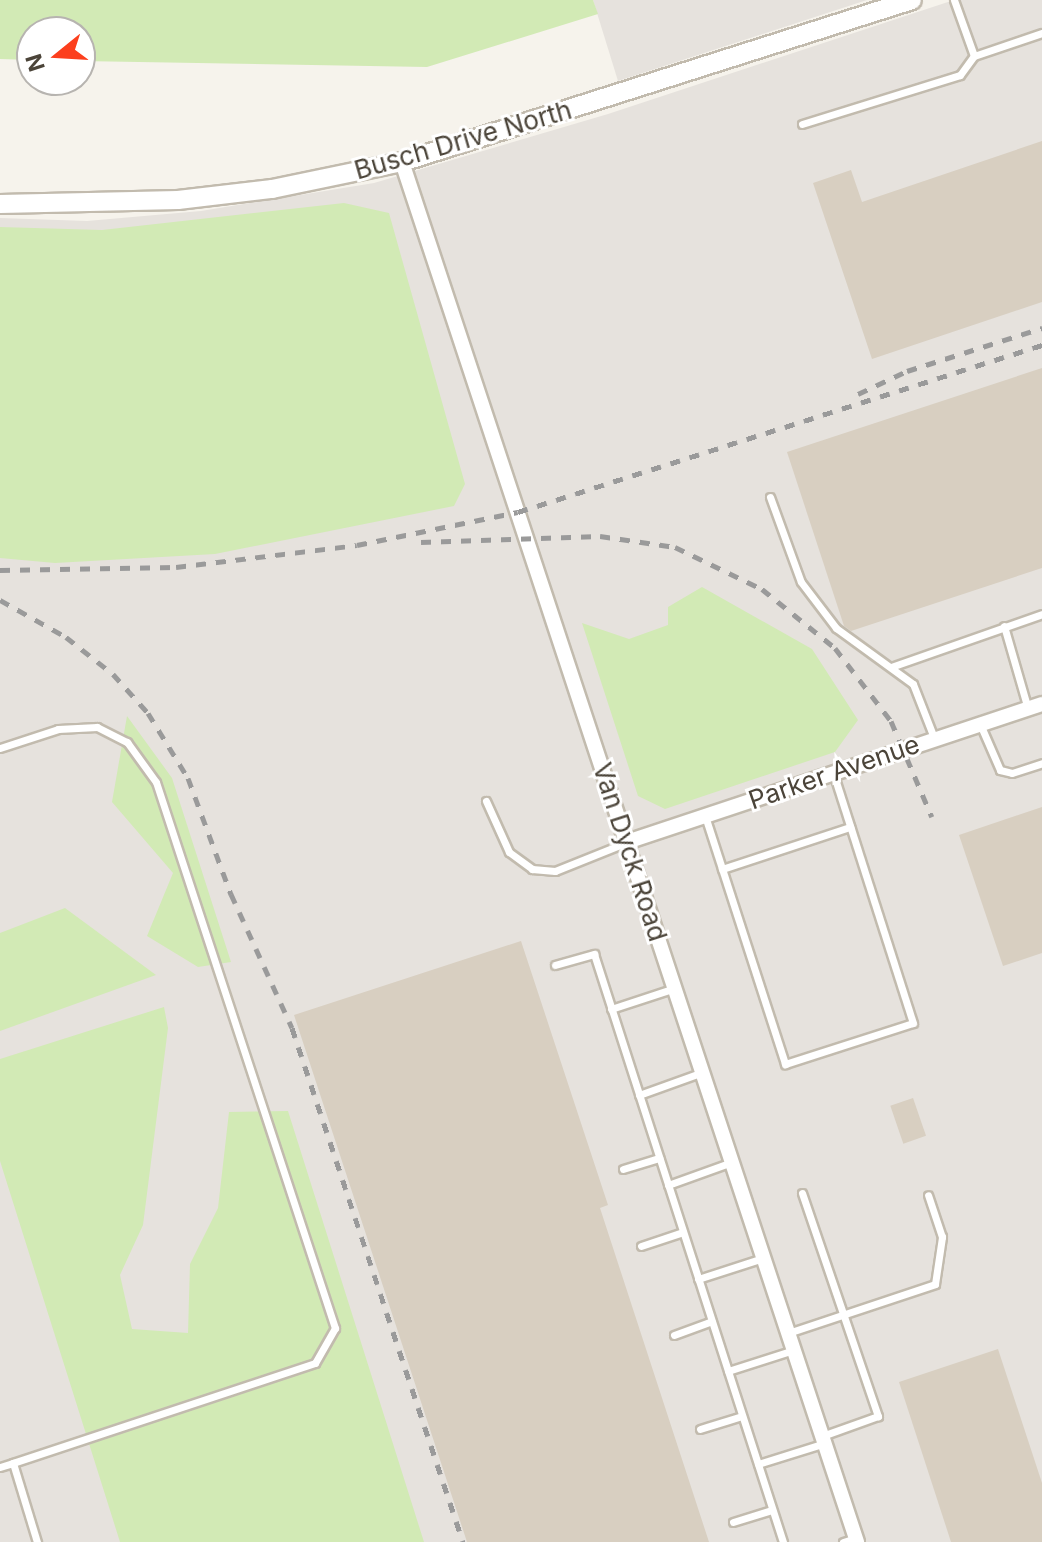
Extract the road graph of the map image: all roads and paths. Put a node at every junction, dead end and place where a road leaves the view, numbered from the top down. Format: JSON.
{"nodes":[{"id":1,"x":912,"y":0,"type":"edge"},
{"id":2,"x":954,"y":0,"type":"edge"},
{"id":3,"x":1042,"y":33,"type":"edge"},
{"id":4,"x":974,"y":56,"type":"junction"},
{"id":5,"x":802,"y":124,"type":"dead end"},
{"id":6,"x":402,"y":162,"type":"junction"},
{"id":7,"x":0,"y":204,"type":"edge"},
{"id":8,"x":770,"y":497,"type":"dead end"},
{"id":9,"x":1042,"y":614,"type":"edge"},
{"id":10,"x":1004,"y":626,"type":"junction"},
{"id":11,"x":891,"y":667,"type":"junction"},
{"id":12,"x":1035,"y":707,"type":"edge"},
{"id":13,"x":980,"y":724,"type":"junction"},
{"id":14,"x":934,"y":738,"type":"junction"},
{"id":15,"x":0,"y":748,"type":"edge"},
{"id":16,"x":1042,"y":763,"type":"edge"},
{"id":17,"x":833,"y":773,"type":"junction"},
{"id":18,"x":486,"y":801,"type":"dead end"},
{"id":19,"x":705,"y":816,"type":"junction"},
{"id":20,"x":850,"y":827,"type":"junction"},
{"id":21,"x":627,"y":842,"type":"junction"},
{"id":22,"x":722,"y":869,"type":"junction"},
{"id":23,"x":555,"y":965,"type":"dead end"},
{"id":24,"x":675,"y":988,"type":"junction"},
{"id":25,"x":611,"y":1009,"type":"junction"},
{"id":26,"x":703,"y":1072,"type":"junction"},
{"id":27,"x":639,"y":1095,"type":"junction"},
{"id":28,"x":659,"y":1158,"type":"junction"},
{"id":29,"x":732,"y":1162,"type":"junction"},
{"id":30,"x":623,"y":1169,"type":"dead end"},
{"id":31,"x":668,"y":1185,"type":"junction"},
{"id":32,"x":802,"y":1193,"type":"dead end"},
{"id":33,"x":928,"y":1195,"type":"dead end"},
{"id":34,"x":683,"y":1232,"type":"junction"},
{"id":35,"x":641,"y":1246,"type":"dead end"},
{"id":36,"x":763,"y":1258,"type":"junction"},
{"id":37,"x":698,"y":1279,"type":"junction"},
{"id":38,"x":843,"y":1313,"type":"junction"},
{"id":39,"x":712,"y":1321,"type":"junction"},
{"id":40,"x":788,"y":1333,"type":"junction"},
{"id":41,"x":674,"y":1335,"type":"dead end"},
{"id":42,"x":794,"y":1350,"type":"junction"},
{"id":43,"x":728,"y":1371,"type":"junction"},
{"id":44,"x":742,"y":1416,"type":"junction"},
{"id":45,"x":700,"y":1429,"type":"dead end"},
{"id":46,"x":823,"y":1440,"type":"junction"},
{"id":47,"x":13,"y":1463,"type":"junction"},
{"id":48,"x":758,"y":1464,"type":"junction"},
{"id":49,"x":0,"y":1467,"type":"edge"},
{"id":50,"x":772,"y":1510,"type":"junction"},
{"id":51,"x":733,"y":1522,"type":"dead end"},
{"id":52,"x":852,"y":1541,"type":"edge"},
{"id":53,"x":37,"y":1542,"type":"edge"},
{"id":54,"x":783,"y":1542,"type":"edge"}],
"edges":[{"from":1,"to":6,"type":"street","name":"Busch Drive North"},
{"from":2,"to":4,"type":"lane"},
{"from":3,"to":4,"type":"lane"},
{"from":4,"to":5,"type":"lane"},
{"from":6,"to":7,"type":"street","name":"Busch Drive North"},
{"from":6,"to":21,"type":"street","name":"Van Dyck Road"},
{"from":8,"to":11,"type":"lane"},
{"from":9,"to":10,"type":"lane"},
{"from":10,"to":11,"type":"lane"},
{"from":10,"to":12,"type":"lane"},
{"from":11,"to":14,"type":"lane"},
{"from":12,"to":13,"type":"street","name":"Parker Avenue"},
{"from":13,"to":14,"type":"street","name":"Parker Avenue"},
{"from":13,"to":16,"type":"lane"},
{"from":14,"to":17,"type":"street","name":"Parker Avenue"},
{"from":15,"to":47,"type":"lane"},
{"from":17,"to":19,"type":"street","name":"Parker Avenue"},
{"from":17,"to":20,"type":"lane"},
{"from":18,"to":21,"type":"lane"},
{"from":19,"to":21,"type":"street","name":"Parker Avenue"},
{"from":19,"to":22,"type":"lane"},
{"from":20,"to":22,"type":"lane"},
{"from":20,"to":22,"type":"lane"},
{"from":21,"to":24,"type":"street","name":"Van Dyck Road"},
{"from":23,"to":25,"type":"lane"},
{"from":24,"to":25,"type":"lane"},
{"from":24,"to":26,"type":"street","name":"Van Dyck Road"},
{"from":25,"to":27,"type":"lane"},
{"from":26,"to":27,"type":"lane"},
{"from":26,"to":29,"type":"street","name":"Van Dyck Road"},
{"from":27,"to":28,"type":"lane"},
{"from":28,"to":30,"type":"lane"},
{"from":28,"to":31,"type":"lane"},
{"from":29,"to":31,"type":"lane"},
{"from":29,"to":36,"type":"street","name":"Van Dyck Road"},
{"from":31,"to":34,"type":"lane"},
{"from":32,"to":38,"type":"lane"},
{"from":33,"to":38,"type":"lane"},
{"from":34,"to":35,"type":"lane"},
{"from":34,"to":37,"type":"lane"},
{"from":36,"to":37,"type":"lane"},
{"from":36,"to":40,"type":"street","name":"Van Dyck Road"},
{"from":37,"to":39,"type":"lane"},
{"from":38,"to":40,"type":"lane"},
{"from":38,"to":46,"type":"lane"},
{"from":39,"to":41,"type":"lane"},
{"from":39,"to":43,"type":"lane"},
{"from":40,"to":42,"type":"street","name":"Van Dyck Road"},
{"from":42,"to":43,"type":"lane"},
{"from":42,"to":46,"type":"street","name":"Van Dyck Road"},
{"from":43,"to":44,"type":"lane"},
{"from":44,"to":45,"type":"lane"},
{"from":44,"to":48,"type":"lane"},
{"from":46,"to":48,"type":"lane"},
{"from":46,"to":52,"type":"street","name":"Van Dyck Road"},
{"from":47,"to":49,"type":"lane"},
{"from":47,"to":53,"type":"lane"},
{"from":48,"to":50,"type":"lane"},
{"from":50,"to":51,"type":"lane"},
{"from":50,"to":54,"type":"lane"}]}
